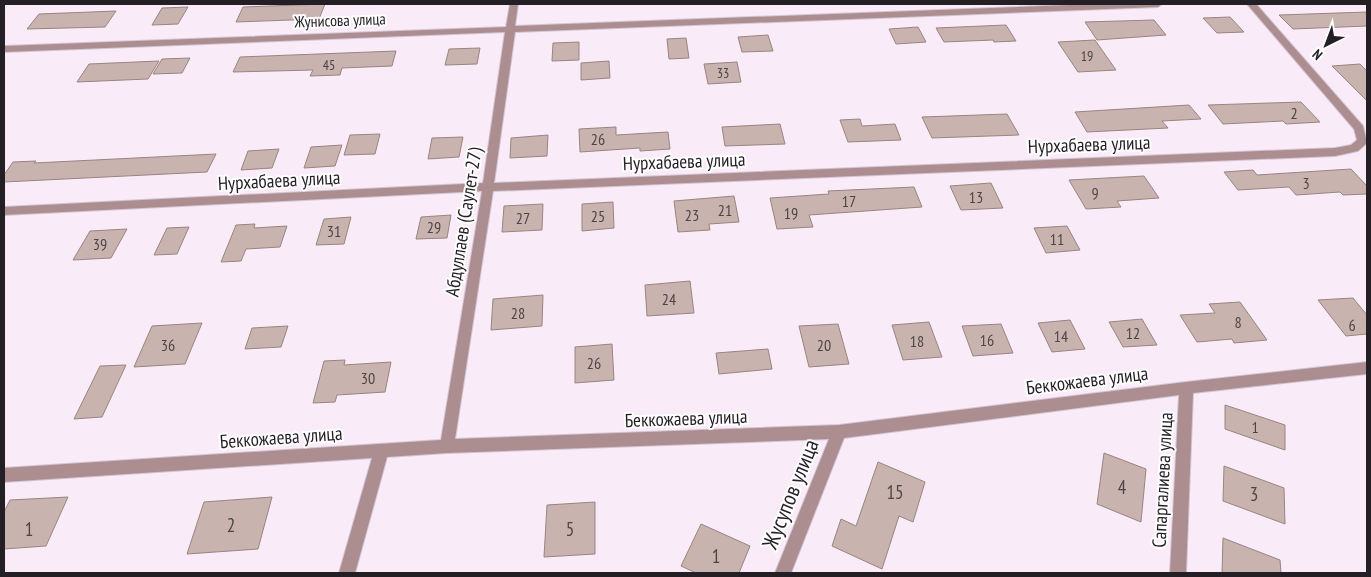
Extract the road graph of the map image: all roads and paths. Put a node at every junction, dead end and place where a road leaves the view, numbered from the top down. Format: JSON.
{"nodes":[{"id":1,"x":514,"y":4,"type":"edge"},
{"id":2,"x":1158,"y":4,"type":"edge"},
{"id":3,"x":1251,"y":4,"type":"edge"},
{"id":4,"x":511,"y":28,"type":"junction"},
{"id":5,"x":4,"y":49,"type":"edge"},
{"id":6,"x":488,"y":187,"type":"junction"},
{"id":7,"x":4,"y":211,"type":"edge"},
{"id":8,"x":1367,"y":368,"type":"edge"},
{"id":9,"x":1186,"y":388,"type":"junction"},
{"id":10,"x":839,"y":432,"type":"junction"},
{"id":11,"x":447,"y":446,"type":"junction"},
{"id":12,"x":381,"y":451,"type":"junction"},
{"id":13,"x":5,"y":477,"type":"edge"},
{"id":14,"x":347,"y":573,"type":"edge"},
{"id":15,"x":783,"y":573,"type":"edge"},
{"id":16,"x":1178,"y":573,"type":"edge"}],
"edges":[{"from":1,"to":4,"type":"street","name":"Абдуллаев (Саулет-27)"},
{"from":2,"to":4,"type":"street","name":"Жунисова улица"},
{"from":3,"to":6,"type":"street","name":"Нурхабаева улица"},
{"from":4,"to":5,"type":"street","name":"Жунисова улица"},
{"from":4,"to":6,"type":"street","name":"Абдуллаев (Саулет-27)"},
{"from":6,"to":7,"type":"street","name":"Нурхабаева улица"},
{"from":6,"to":11,"type":"street","name":"Абдуллаев (Саулет-27)"},
{"from":8,"to":9,"type":"street","name":"Беккожаева улица"},
{"from":9,"to":10,"type":"street","name":"Беккожаева улица"},
{"from":9,"to":16,"type":"street","name":"Сапаргалиева улица"},
{"from":10,"to":11,"type":"street","name":"Беккожаева улица"},
{"from":10,"to":15,"type":"street","name":"Жусупов улица"},
{"from":11,"to":12,"type":"street","name":"Беккожаева улица"},
{"from":12,"to":13,"type":"street","name":"Беккожаева улица"},
{"from":12,"to":14,"type":"street"}]}
